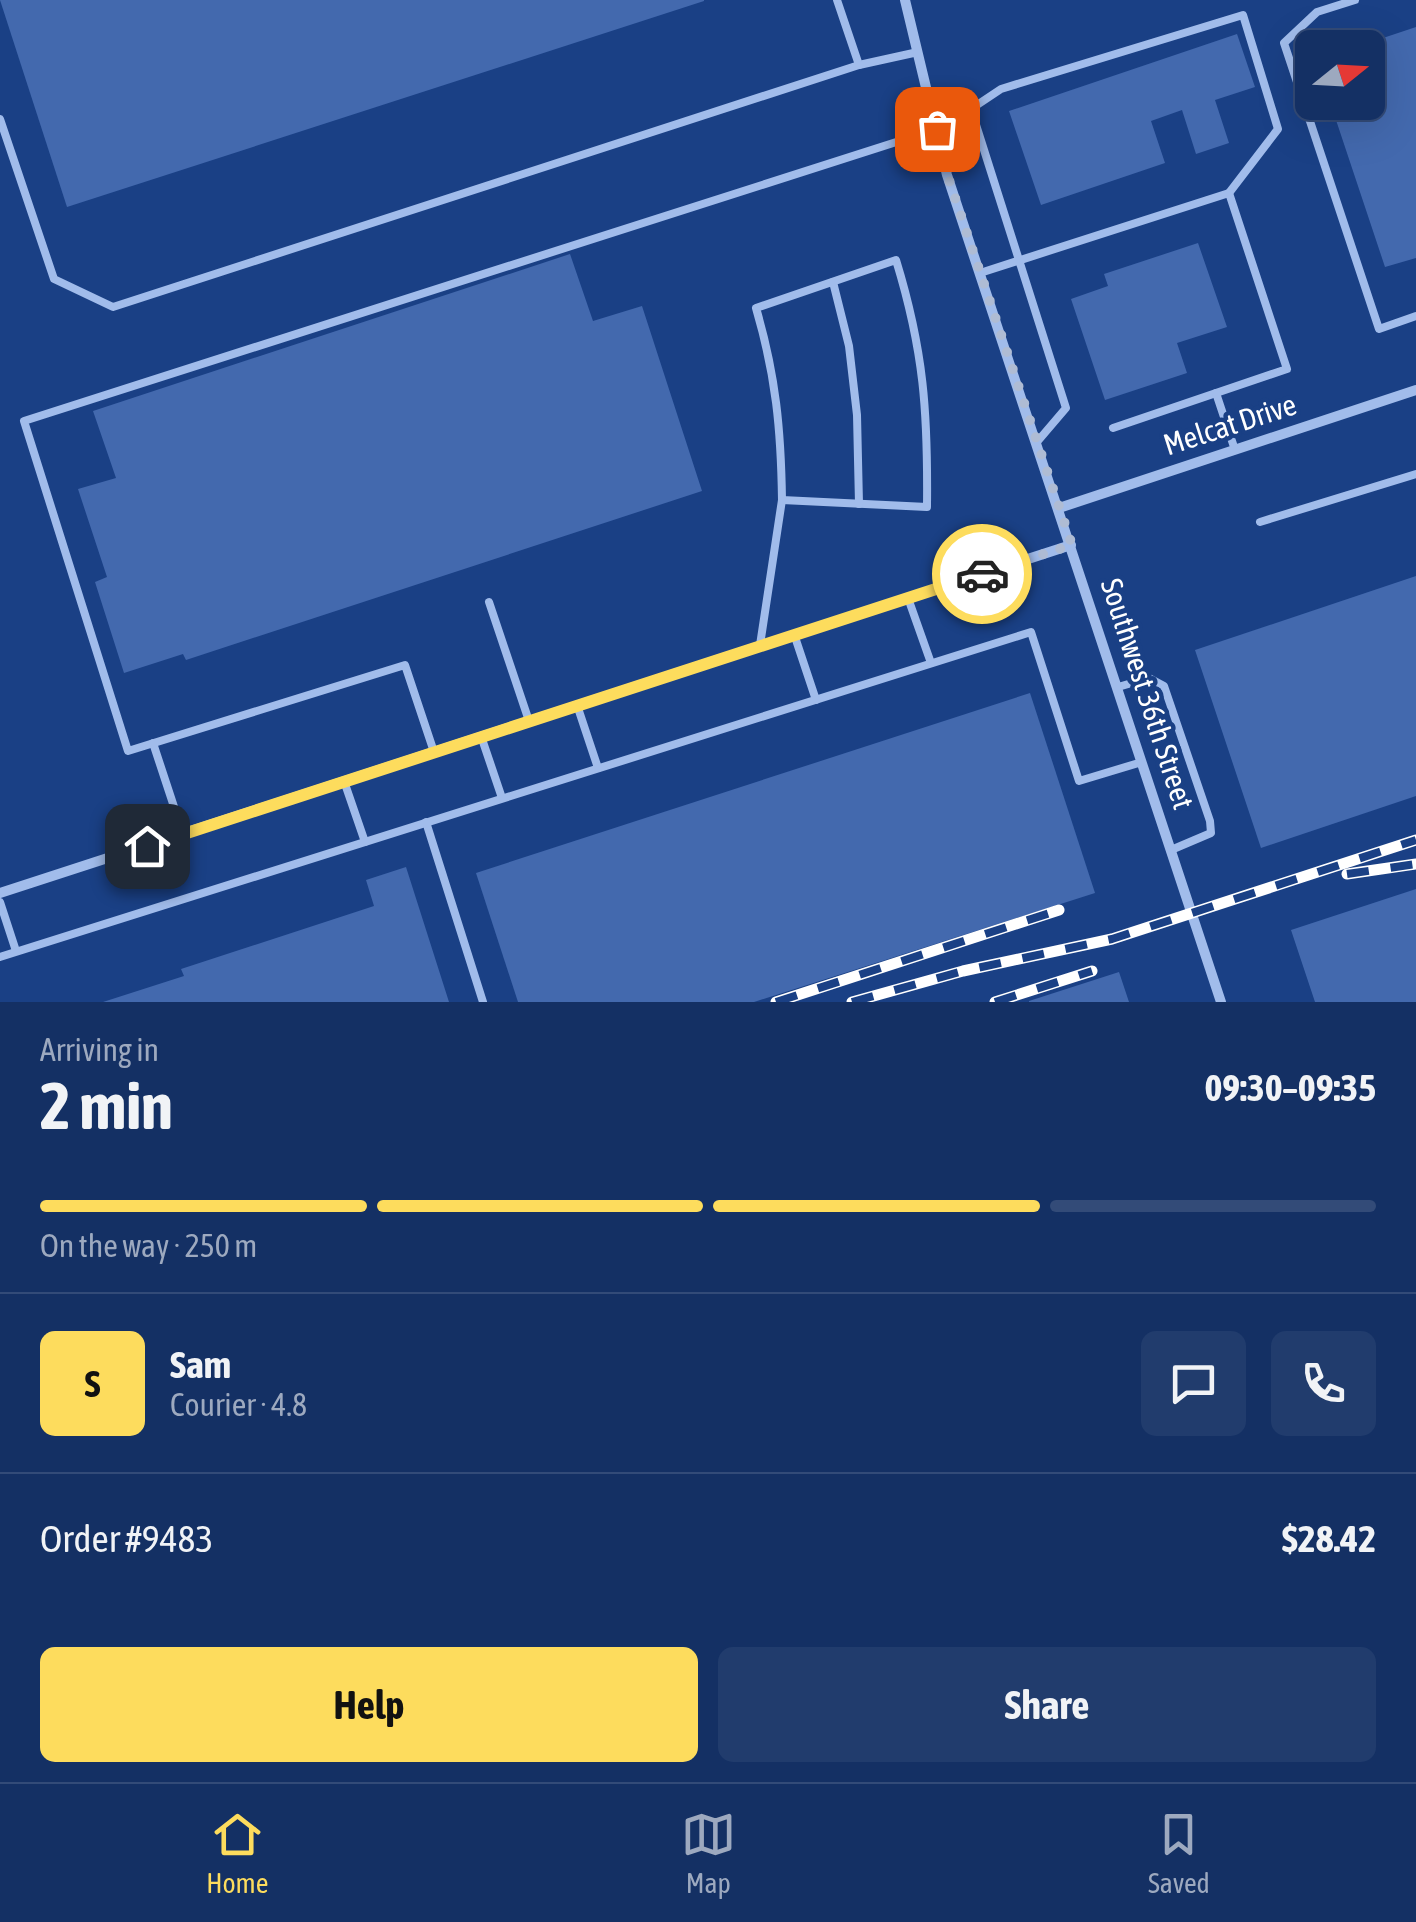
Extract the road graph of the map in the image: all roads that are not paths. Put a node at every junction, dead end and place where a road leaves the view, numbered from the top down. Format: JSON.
{"nodes":[{"id":1,"x":837,"y":0,"type":"edge"},
{"id":2,"x":904,"y":0,"type":"edge"},
{"id":3,"x":1355,"y":0,"type":"edge"},
{"id":4,"x":918,"y":52,"type":"junction"},
{"id":5,"x":859,"y":65,"type":"junction"},
{"id":6,"x":971,"y":109,"type":"junction"},
{"id":7,"x":0,"y":120,"type":"edge"},
{"id":8,"x":936,"y":125,"type":"junction"},
{"id":9,"x":1229,"y":193,"type":"junction"},
{"id":10,"x":1019,"y":260,"type":"junction"},
{"id":11,"x":980,"y":273,"type":"junction"},
{"id":12,"x":832,"y":282,"type":"junction"},
{"id":13,"x":1416,"y":316,"type":"edge"},
{"id":14,"x":1416,"y":390,"type":"edge"},
{"id":15,"x":1216,"y":394,"type":"junction"},
{"id":16,"x":1113,"y":428,"type":"dead end"},
{"id":17,"x":1037,"y":442,"type":"junction"},
{"id":18,"x":1235,"y":450,"type":"junction"},
{"id":19,"x":1416,"y":474,"type":"edge"},
{"id":20,"x":782,"y":500,"type":"junction"},
{"id":21,"x":859,"y":504,"type":"junction"},
{"id":22,"x":1059,"y":508,"type":"junction"},
{"id":23,"x":1260,"y":522,"type":"dead end"},
{"id":24,"x":1072,"y":545,"type":"junction"},
{"id":25,"x":908,"y":598,"type":"junction"},
{"id":26,"x":490,"y":602,"type":"dead end"},
{"id":27,"x":794,"y":634,"type":"junction"},
{"id":28,"x":760,"y":646,"type":"junction"},
{"id":29,"x":930,"y":664,"type":"junction"},
{"id":30,"x":1118,"y":687,"type":"junction"},
{"id":31,"x":816,"y":700,"type":"junction"},
{"id":32,"x":577,"y":705,"type":"junction"},
{"id":33,"x":529,"y":721,"type":"junction"},
{"id":34,"x":482,"y":736,"type":"junction"},
{"id":35,"x":154,"y":743,"type":"junction"},
{"id":36,"x":434,"y":752,"type":"junction"},
{"id":37,"x":1142,"y":762,"type":"junction"},
{"id":38,"x":598,"y":768,"type":"junction"},
{"id":39,"x":344,"y":782,"type":"junction"},
{"id":40,"x":502,"y":798,"type":"junction"},
{"id":41,"x":426,"y":822,"type":"junction"},
{"id":42,"x":184,"y":834,"type":"junction"},
{"id":43,"x":364,"y":842,"type":"junction"},
{"id":44,"x":1171,"y":850,"type":"junction"},
{"id":45,"x":0,"y":894,"type":"edge"},
{"id":46,"x":0,"y":902,"type":"edge"},
{"id":47,"x":16,"y":952,"type":"junction"},
{"id":48,"x":0,"y":956,"type":"edge"},
{"id":49,"x":483,"y":1002,"type":"edge"},
{"id":50,"x":1221,"y":1002,"type":"edge"}],
"edges":[{"from":1,"to":5,"type":"lane"},
{"from":2,"to":4,"type":"street","name":"Southwest 36th Street"},
{"from":3,"to":13,"type":"lane"},
{"from":4,"to":5,"type":"lane"},
{"from":4,"to":8,"type":"street","name":"Southwest 36th Street"},
{"from":5,"to":7,"type":"lane"},
{"from":6,"to":8,"type":"lane"},
{"from":6,"to":9,"type":"lane"},
{"from":6,"to":10,"type":"lane"},
{"from":8,"to":11,"type":"street","name":"Southwest 36th Street"},
{"from":8,"to":35,"type":"lane"},
{"from":9,"to":10,"type":"lane"},
{"from":9,"to":15,"type":"lane"},
{"from":10,"to":11,"type":"lane"},
{"from":10,"to":17,"type":"lane"},
{"from":11,"to":17,"type":"street","name":"Southwest 36th Street"},
{"from":12,"to":20,"type":"lane"},
{"from":12,"to":21,"type":"lane"},
{"from":12,"to":21,"type":"lane"},
{"from":14,"to":18,"type":"street","name":"Melcat Drive"},
{"from":15,"to":16,"type":"lane"},
{"from":15,"to":18,"type":"lane"},
{"from":17,"to":22,"type":"street","name":"Southwest 36th Street"},
{"from":18,"to":22,"type":"street","name":"Melcat Drive"},
{"from":19,"to":23,"type":"lane"},
{"from":20,"to":21,"type":"lane"},
{"from":20,"to":28,"type":"lane"},
{"from":22,"to":24,"type":"street","name":"Southwest 36th Street"},
{"from":24,"to":25,"type":"street"},
{"from":24,"to":30,"type":"street","name":"Southwest 36th Street"},
{"from":25,"to":27,"type":"street"},
{"from":25,"to":29,"type":"lane"},
{"from":26,"to":33,"type":"lane"},
{"from":27,"to":28,"type":"street"},
{"from":27,"to":31,"type":"lane"},
{"from":28,"to":32,"type":"street"},
{"from":29,"to":31,"type":"lane"},
{"from":29,"to":37,"type":"lane"},
{"from":30,"to":37,"type":"street","name":"Southwest 36th Street"},
{"from":30,"to":44,"type":"lane"},
{"from":31,"to":38,"type":"lane"},
{"from":32,"to":33,"type":"street"},
{"from":32,"to":38,"type":"lane"},
{"from":33,"to":34,"type":"street"},
{"from":34,"to":36,"type":"street"},
{"from":34,"to":40,"type":"lane"},
{"from":35,"to":36,"type":"lane"},
{"from":35,"to":42,"type":"lane"},
{"from":36,"to":39,"type":"street"},
{"from":37,"to":44,"type":"street","name":"Southwest 36th Street"},
{"from":38,"to":40,"type":"lane"},
{"from":39,"to":42,"type":"street"},
{"from":39,"to":43,"type":"lane"},
{"from":40,"to":41,"type":"lane"},
{"from":41,"to":43,"type":"lane"},
{"from":41,"to":49,"type":"lane"},
{"from":42,"to":45,"type":"street"},
{"from":43,"to":47,"type":"lane"},
{"from":44,"to":50,"type":"street","name":"Southwest 36th Street"},
{"from":46,"to":47,"type":"lane"},
{"from":47,"to":48,"type":"lane"}]}
